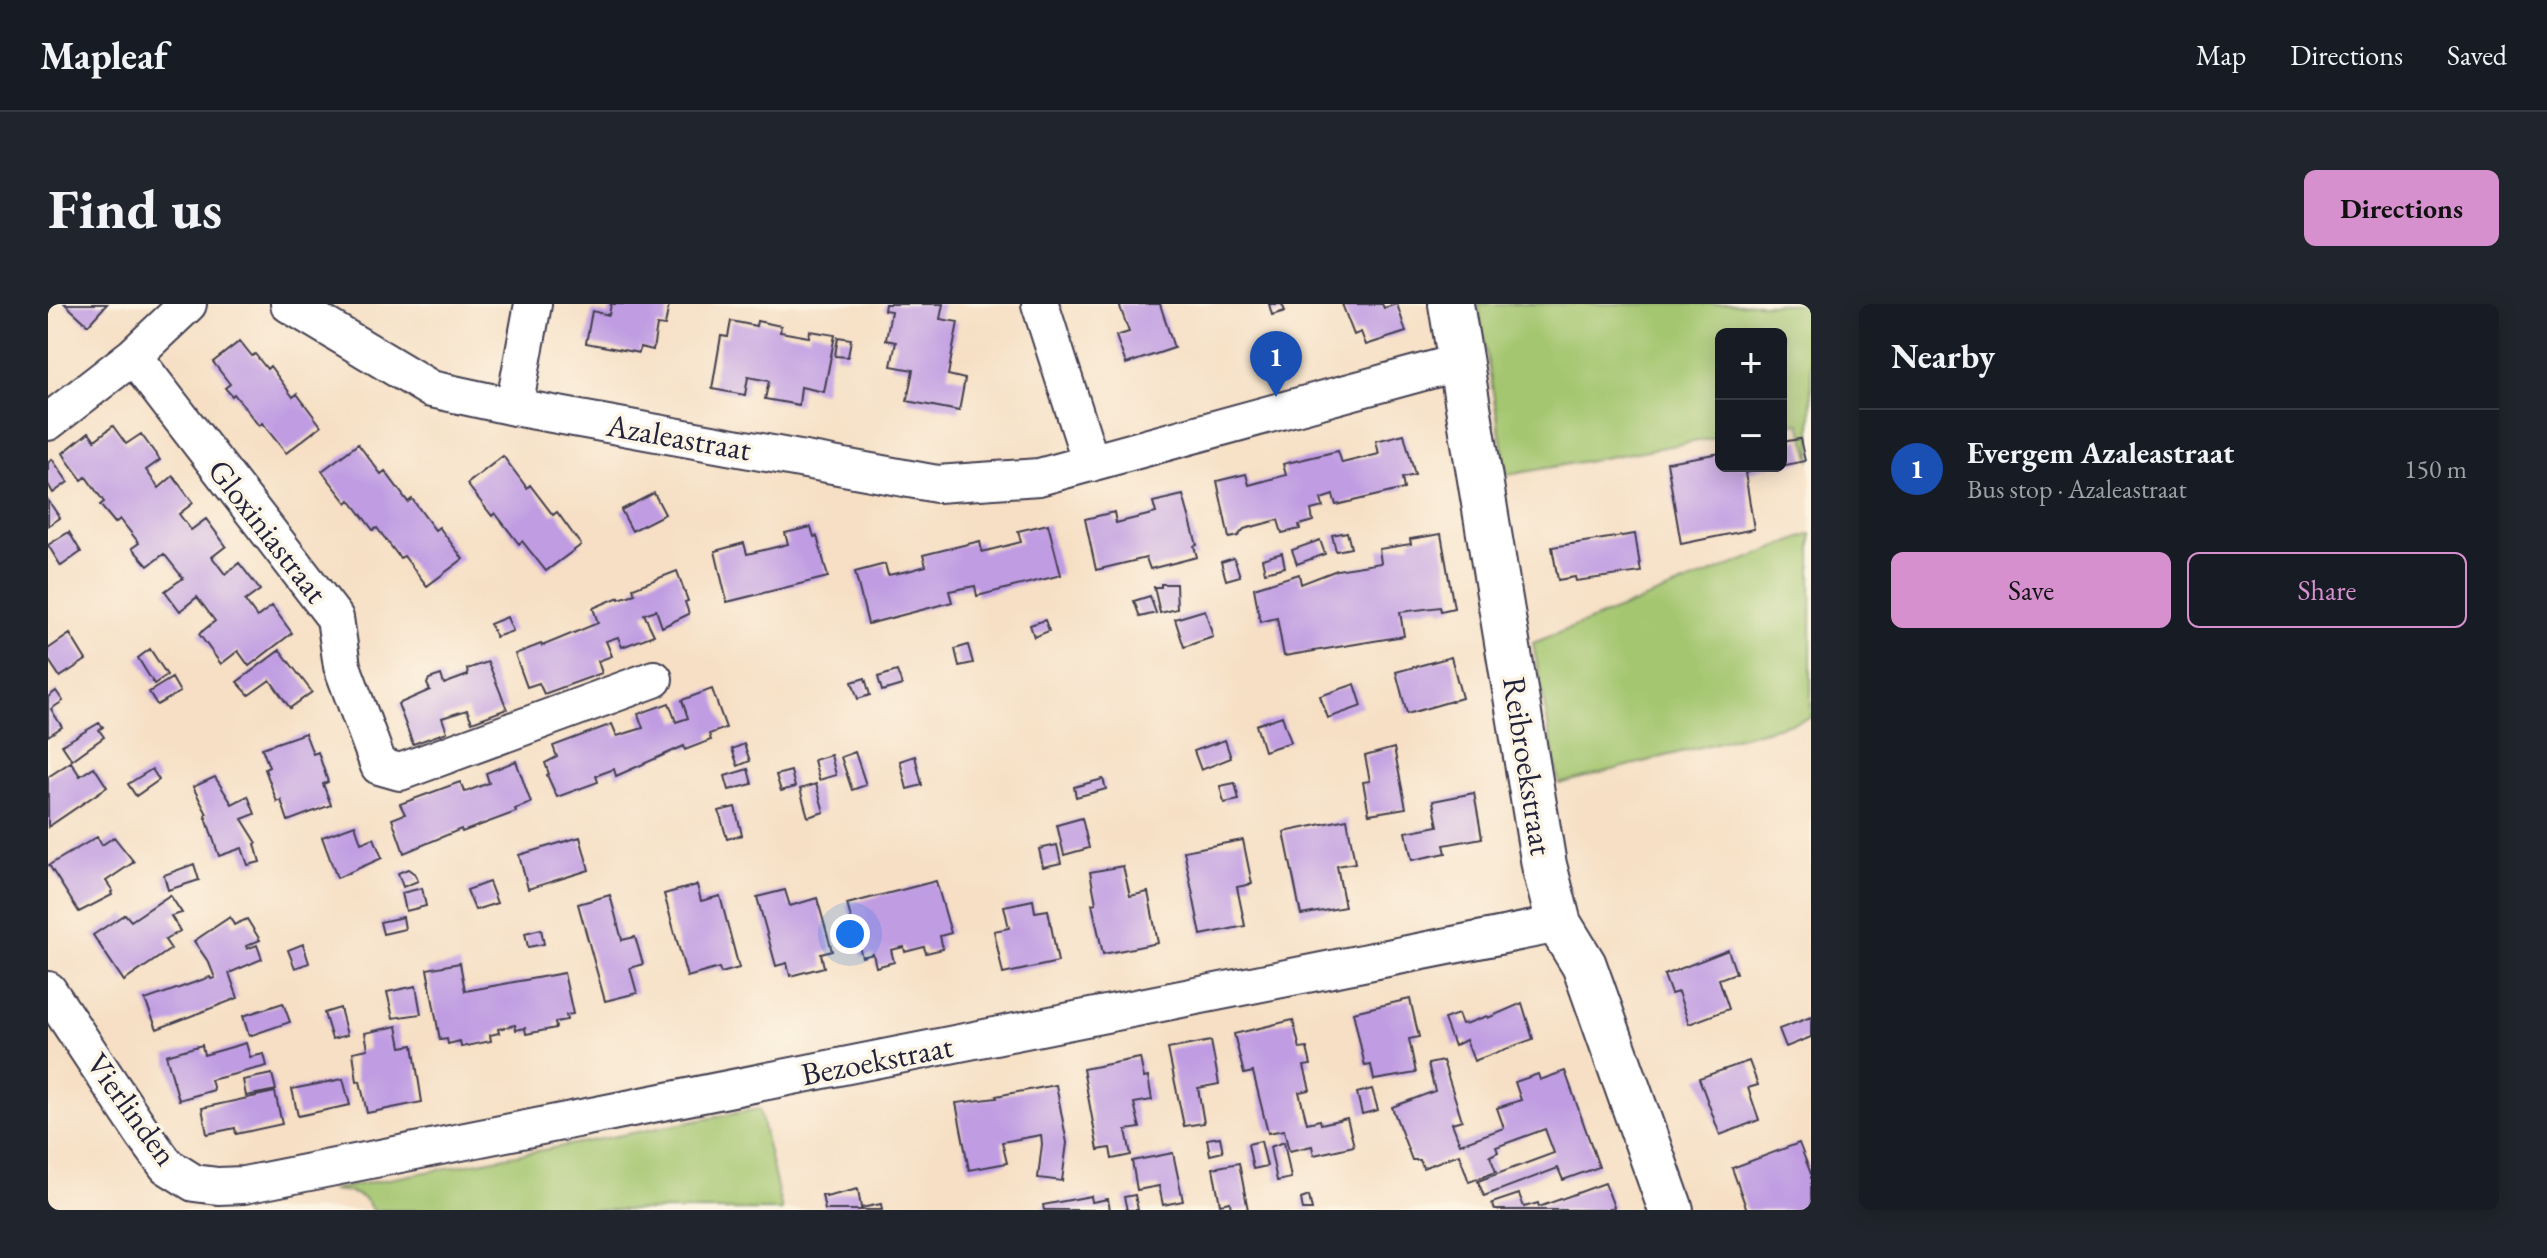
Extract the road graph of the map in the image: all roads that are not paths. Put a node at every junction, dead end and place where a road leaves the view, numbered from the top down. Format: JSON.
{"nodes":[{"id":1,"x":188,"y":304,"type":"edge"},
{"id":2,"x":289,"y":304,"type":"edge"},
{"id":3,"x":533,"y":304,"type":"edge"},
{"id":4,"x":1040,"y":304,"type":"edge"},
{"id":5,"x":1451,"y":304,"type":"edge"},
{"id":6,"x":133,"y":356,"type":"junction"},
{"id":7,"x":1460,"y":362,"type":"junction"},
{"id":8,"x":514,"y":407,"type":"junction"},
{"id":9,"x":48,"y":422,"type":"edge"},
{"id":10,"x":1091,"y":463,"type":"junction"},
{"id":11,"x":654,"y":679,"type":"dead end"},
{"id":12,"x":1559,"y":924,"type":"junction"},
{"id":13,"x":48,"y":990,"type":"edge"},
{"id":14,"x":189,"y":1197,"type":"edge"},
{"id":15,"x":1671,"y":1210,"type":"edge"}],
"edges":[{"from":1,"to":6,"type":"street"},
{"from":2,"to":8,"type":"street","name":"Azaleastraat"},
{"from":3,"to":8,"type":"street"},
{"from":4,"to":10,"type":"street"},
{"from":5,"to":7,"type":"street","name":"Reibroekstraat"},
{"from":6,"to":9,"type":"street"},
{"from":6,"to":11,"type":"street","name":"Gloxiniastraat"},
{"from":7,"to":10,"type":"street","name":"Azaleastraat"},
{"from":7,"to":12,"type":"street","name":"Reibroekstraat"},
{"from":8,"to":10,"type":"street","name":"Azaleastraat"},
{"from":12,"to":14,"type":"street","name":"Bezoekstraat"},
{"from":12,"to":15,"type":"street","name":"Reibroekstraat"},
{"from":13,"to":14,"type":"street","name":"Vierlinden"}]}
